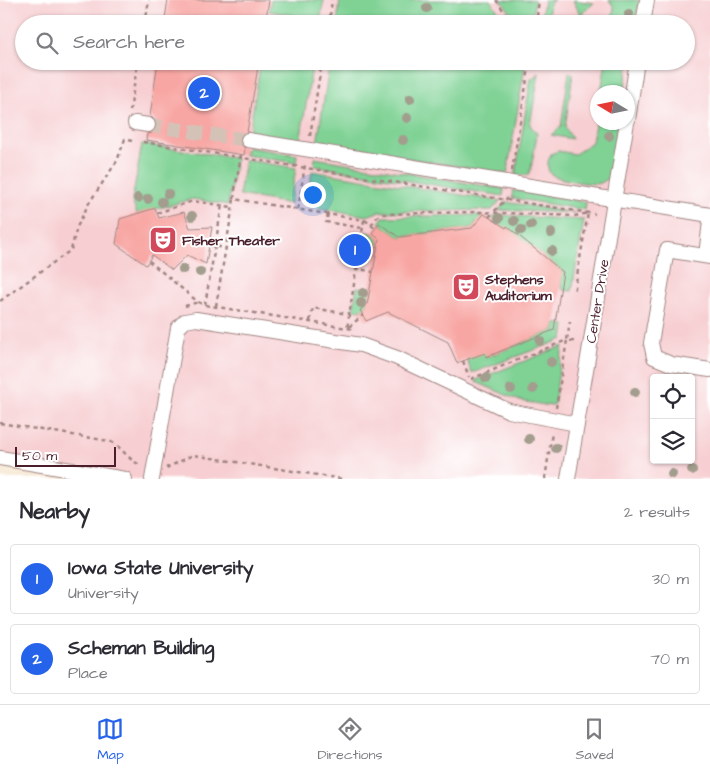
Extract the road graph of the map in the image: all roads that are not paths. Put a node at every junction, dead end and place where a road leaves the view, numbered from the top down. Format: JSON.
{"nodes":[{"id":1,"x":647,"y":0,"type":"edge"},
{"id":2,"x":644,"y":15,"type":"edge"},
{"id":3,"x":636,"y":70,"type":"edge"},
{"id":4,"x":633,"y":85,"type":"edge"},
{"id":5,"x":626,"y":130,"type":"edge"},
{"id":6,"x":248,"y":140,"type":"tunnel mouth"},
{"id":7,"x":615,"y":199,"type":"junction"},
{"id":8,"x":710,"y":215,"type":"edge"},
{"id":9,"x":710,"y":222,"type":"edge"},
{"id":10,"x":708,"y":256,"type":"edge"},
{"id":11,"x":710,"y":370,"type":"edge"},
{"id":12,"x":577,"y":424,"type":"junction"},
{"id":13,"x":0,"y":458,"type":"edge"},
{"id":14,"x":157,"y":474,"type":"edge"},
{"id":15,"x":125,"y":479,"type":"edge"},
{"id":16,"x":568,"y":479,"type":"edge"}],
"edges":[{"from":1,"to":2,"type":"street"},
{"from":3,"to":4,"type":"street","name":"Center Drive"},
{"from":5,"to":7,"type":"street","name":"Center Drive"},
{"from":6,"to":7,"type":"street"},
{"from":7,"to":8,"type":"street"},
{"from":7,"to":12,"type":"street","name":"Center Drive"},
{"from":9,"to":10,"type":"street"},
{"from":10,"to":11,"type":"street"},
{"from":12,"to":14,"type":"street"},
{"from":12,"to":16,"type":"street","name":"Center Drive"},
{"from":13,"to":15,"type":"street"}]}
